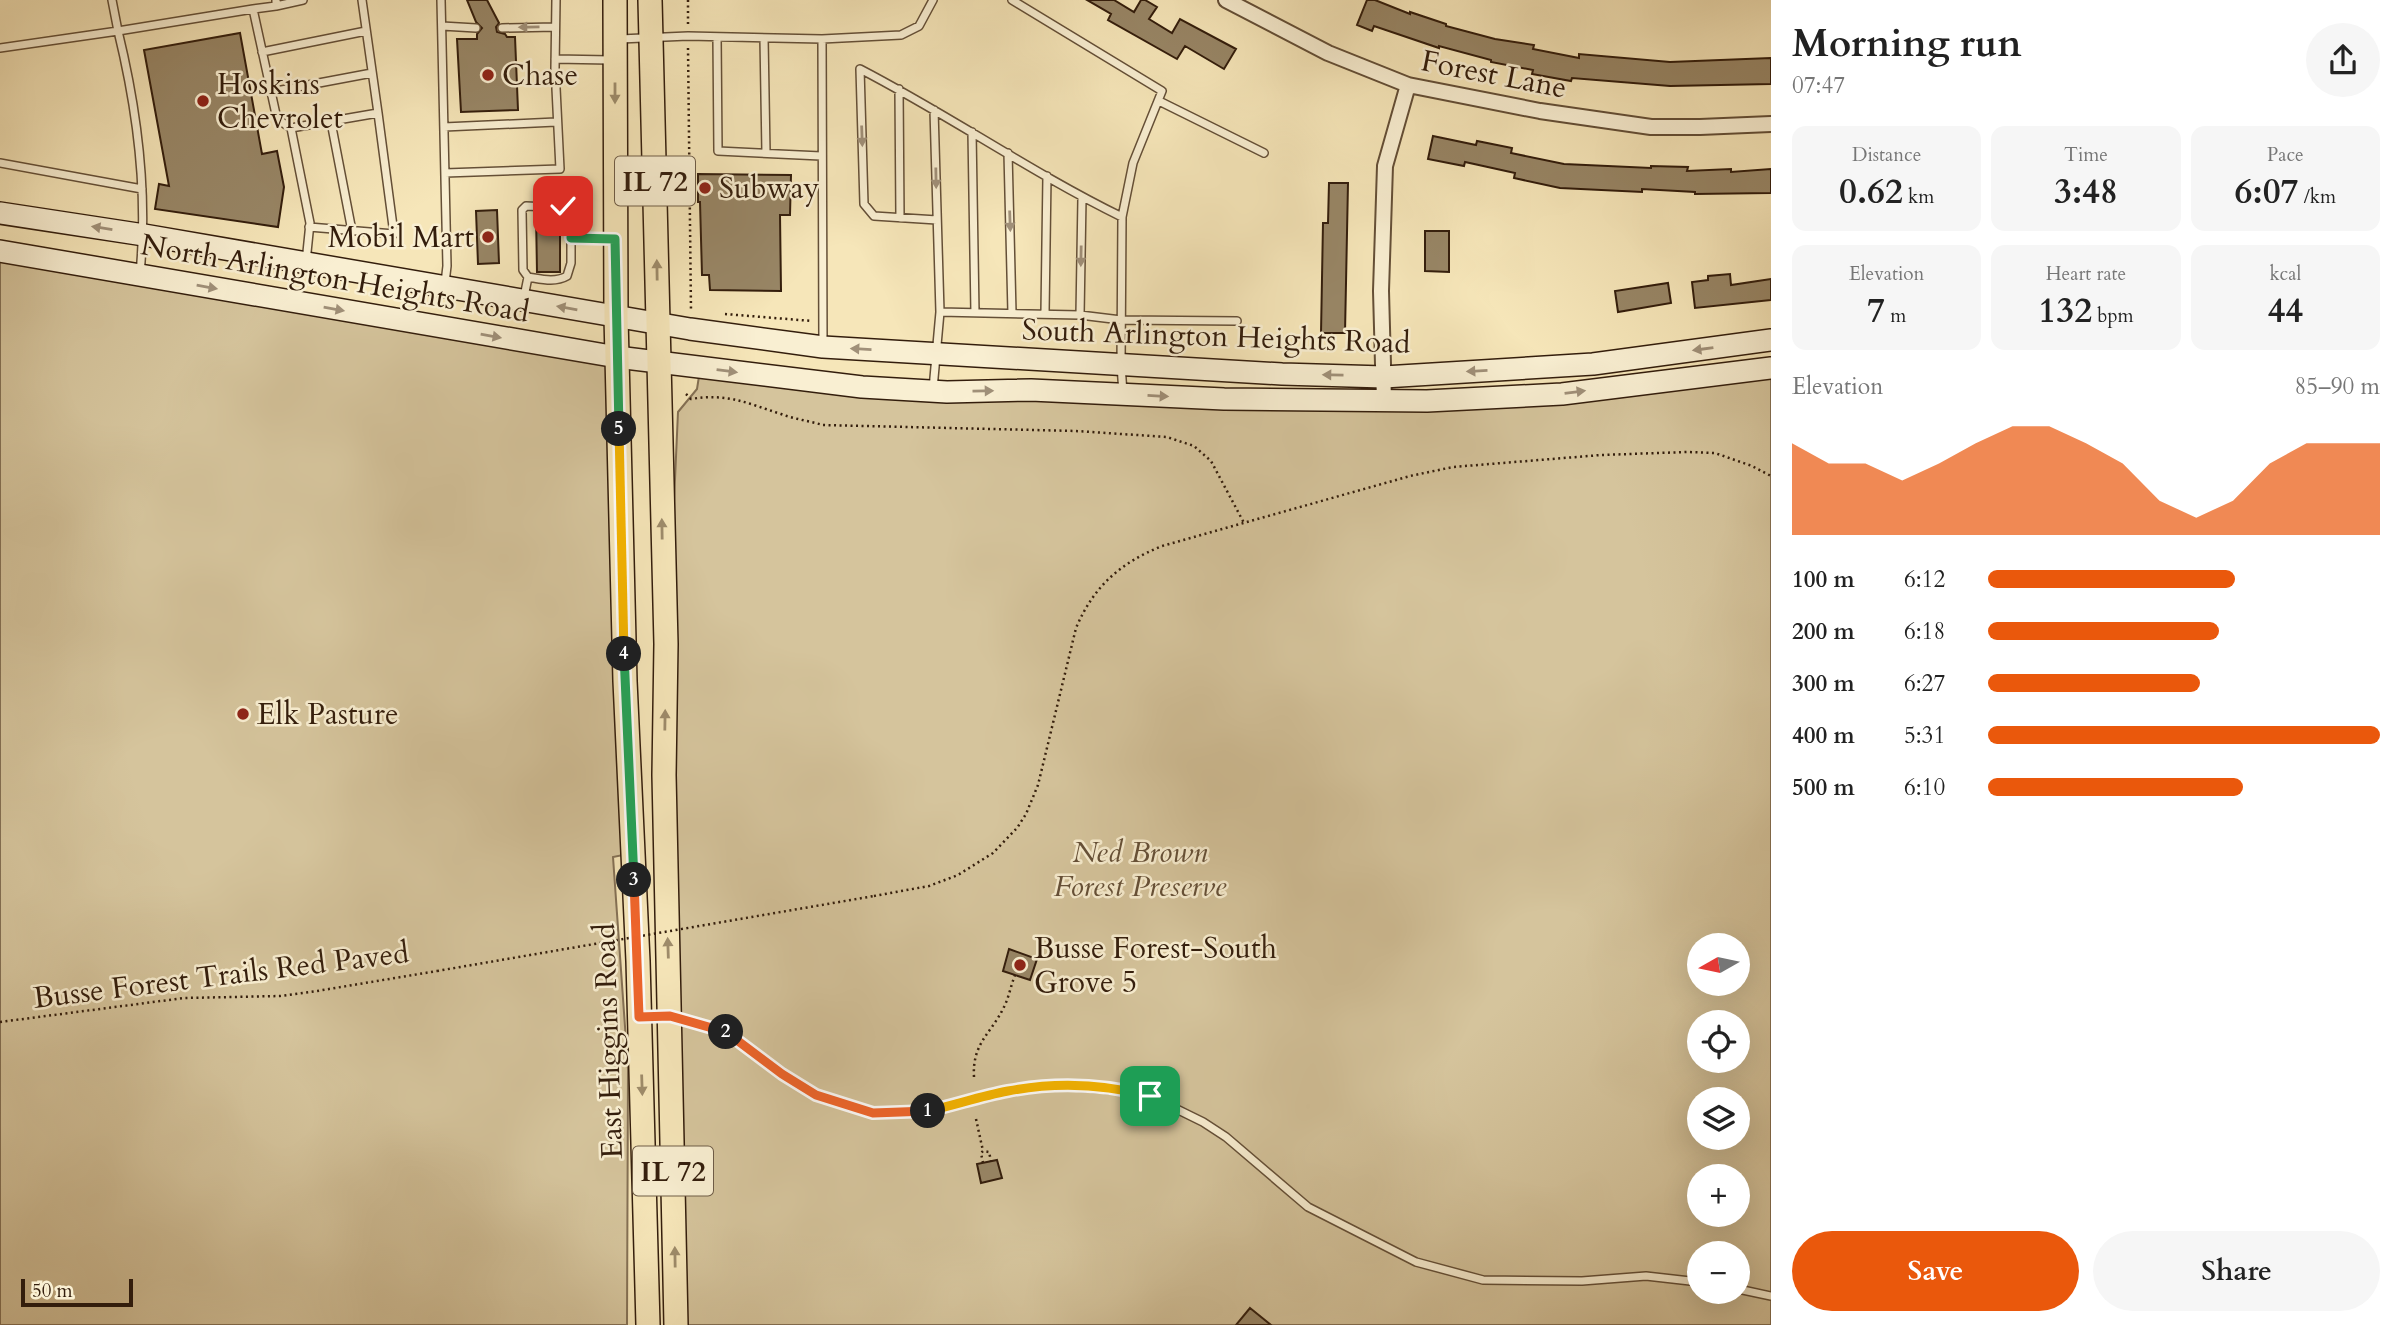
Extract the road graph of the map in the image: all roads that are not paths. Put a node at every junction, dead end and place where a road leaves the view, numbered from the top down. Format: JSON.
{"nodes":[{"id":1,"x":111,"y":0,"type":"edge"},
{"id":2,"x":303,"y":0,"type":"edge"},
{"id":3,"x":362,"y":0,"type":"edge"},
{"id":4,"x":441,"y":0,"type":"edge"},
{"id":5,"x":556,"y":0,"type":"edge"},
{"id":6,"x":615,"y":0,"type":"edge"},
{"id":7,"x":650,"y":0,"type":"edge"},
{"id":8,"x":933,"y":0,"type":"edge"},
{"id":9,"x":1012,"y":0,"type":"edge"},
{"id":10,"x":1226,"y":0,"type":"edge"},
{"id":11,"x":276,"y":3,"type":"edge"},
{"id":12,"x":253,"y":9,"type":"junction"},
{"id":13,"x":442,"y":26,"type":"junction"},
{"id":14,"x":555,"y":27,"type":"junction"},
{"id":15,"x":476,"y":28,"type":"dead end"},
{"id":16,"x":502,"y":28,"type":"dead end"},
{"id":17,"x":118,"y":31,"type":"junction"},
{"id":18,"x":366,"y":32,"type":"junction"},
{"id":19,"x":717,"y":37,"type":"junction"},
{"id":20,"x":764,"y":38,"type":"junction"},
{"id":21,"x":650,"y":39,"type":"junction"},
{"id":22,"x":822,"y":39,"type":"junction"},
{"id":23,"x":0,"y":48,"type":"edge"},
{"id":24,"x":615,"y":49,"type":"junction"},
{"id":25,"x":262,"y":52,"type":"junction"},
{"id":26,"x":555,"y":59,"type":"junction"},
{"id":27,"x":372,"y":73,"type":"junction"},
{"id":28,"x":1408,"y":86,"type":"junction"},
{"id":29,"x":899,"y":89,"type":"junction"},
{"id":30,"x":271,"y":92,"type":"junction"},
{"id":31,"x":1159,"y":101,"type":"junction"},
{"id":32,"x":934,"y":110,"type":"junction"},
{"id":33,"x":378,"y":113,"type":"junction"},
{"id":34,"x":331,"y":121,"type":"junction"},
{"id":35,"x":556,"y":122,"type":"junction"},
{"id":36,"x":1771,"y":124,"type":"edge"},
{"id":37,"x":444,"y":127,"type":"junction"},
{"id":38,"x":291,"y":128,"type":"junction"},
{"id":39,"x":972,"y":132,"type":"junction"},
{"id":40,"x":766,"y":153,"type":"junction"},
{"id":41,"x":1008,"y":153,"type":"junction"},
{"id":42,"x":1264,"y":153,"type":"dead end"},
{"id":43,"x":821,"y":156,"type":"junction"},
{"id":44,"x":0,"y":163,"type":"edge"},
{"id":45,"x":445,"y":173,"type":"junction"},
{"id":46,"x":1047,"y":176,"type":"junction"},
{"id":47,"x":142,"y":189,"type":"junction"},
{"id":48,"x":1082,"y":198,"type":"junction"},
{"id":49,"x":0,"y":213,"type":"edge"},
{"id":50,"x":1122,"y":217,"type":"junction"},
{"id":51,"x":900,"y":218,"type":"junction"},
{"id":52,"x":937,"y":220,"type":"junction"},
{"id":53,"x":309,"y":227,"type":"junction"},
{"id":54,"x":352,"y":231,"type":"junction"},
{"id":55,"x":144,"y":234,"type":"junction"},
{"id":56,"x":571,"y":238,"type":"junction"},
{"id":57,"x":615,"y":239,"type":"junction"},
{"id":58,"x":0,"y":251,"type":"edge"},
{"id":59,"x":306,"y":263,"type":"junction"},
{"id":60,"x":140,"y":275,"type":"junction"},
{"id":61,"x":528,"y":277,"type":"junction"},
{"id":62,"x":444,"y":287,"type":"junction"},
{"id":63,"x":523,"y":300,"type":"junction"},
{"id":64,"x":940,"y":312,"type":"junction"},
{"id":65,"x":975,"y":313,"type":"junction"},
{"id":66,"x":1012,"y":313,"type":"junction"},
{"id":67,"x":1045,"y":313,"type":"junction"},
{"id":68,"x":1080,"y":315,"type":"junction"},
{"id":69,"x":615,"y":317,"type":"junction"},
{"id":70,"x":1121,"y":320,"type":"junction"},
{"id":71,"x":1237,"y":321,"type":"dead end"},
{"id":72,"x":659,"y":324,"type":"junction"},
{"id":73,"x":1771,"y":340,"type":"edge"},
{"id":74,"x":823,"y":347,"type":"junction"},
{"id":75,"x":936,"y":352,"type":"junction"},
{"id":76,"x":617,"y":357,"type":"junction"},
{"id":77,"x":659,"y":363,"type":"junction"},
{"id":78,"x":1121,"y":365,"type":"junction"},
{"id":79,"x":1771,"y":368,"type":"edge"},
{"id":80,"x":1384,"y":377,"type":"junction"},
{"id":81,"x":933,"y":391,"type":"junction"},
{"id":82,"x":1123,"y":394,"type":"junction"},
{"id":83,"x":1384,"y":401,"type":"junction"},
{"id":84,"x":670,"y":1016,"type":"junction"},
{"id":85,"x":639,"y":1017,"type":"junction"},
{"id":86,"x":1687,"y":1281,"type":"edge"},
{"id":87,"x":1750,"y":1292,"type":"edge"},
{"id":88,"x":1771,"y":1296,"type":"edge"},
{"id":89,"x":648,"y":1325,"type":"edge"},
{"id":90,"x":676,"y":1325,"type":"edge"}],
"edges":[{"from":1,"to":17,"type":"lane"},
{"from":2,"to":11,"type":"lane"},
{"from":3,"to":18,"type":"lane"},
{"from":4,"to":13,"type":"lane"},
{"from":5,"to":14,"type":"lane"},
{"from":6,"to":24,"type":"main road","name":"East Higgins Road","number":"IL 72"},
{"from":7,"to":21,"type":"main road","name":"East Higgins Road","number":"IL 72"},
{"from":8,"to":22,"type":"lane"},
{"from":9,"to":31,"type":"lane"},
{"from":10,"to":28,"type":"street","name":"Forest Lane"},
{"from":11,"to":12,"type":"lane"},
{"from":12,"to":17,"type":"lane"},
{"from":12,"to":25,"type":"lane"},
{"from":13,"to":15,"type":"lane"},
{"from":13,"to":37,"type":"lane"},
{"from":14,"to":16,"type":"lane","one_way":true},
{"from":14,"to":26,"type":"lane"},
{"from":17,"to":23,"type":"lane"},
{"from":17,"to":47,"type":"lane"},
{"from":18,"to":25,"type":"lane"},
{"from":18,"to":27,"type":"lane"},
{"from":19,"to":20,"type":"lane"},
{"from":19,"to":21,"type":"lane"},
{"from":19,"to":40,"type":"lane"},
{"from":20,"to":22,"type":"lane"},
{"from":20,"to":40,"type":"lane"},
{"from":21,"to":24,"type":"lane"},
{"from":72,"to":21,"type":"main road","name":"East Higgins Road","number":"IL 72","one_way":true},
{"from":22,"to":43,"type":"lane"},
{"from":24,"to":26,"type":"lane"},
{"from":24,"to":57,"type":"main road","name":"East Higgins Road","number":"IL 72","one_way":true},
{"from":25,"to":30,"type":"lane"},
{"from":26,"to":35,"type":"lane"},
{"from":27,"to":30,"type":"lane"},
{"from":27,"to":33,"type":"lane"},
{"from":28,"to":36,"type":"street","name":"Forest Lane"},
{"from":28,"to":80,"type":"street"},
{"from":29,"to":32,"type":"lane"},
{"from":29,"to":51,"type":"lane"},
{"from":29,"to":51,"type":"lane","one_way":true},
{"from":30,"to":38,"type":"lane"},
{"from":31,"to":42,"type":"lane"},
{"from":31,"to":50,"type":"lane"},
{"from":32,"to":39,"type":"lane"},
{"from":32,"to":52,"type":"lane","one_way":true},
{"from":33,"to":34,"type":"lane"},
{"from":33,"to":54,"type":"lane"},
{"from":34,"to":38,"type":"lane"},
{"from":34,"to":54,"type":"lane"},
{"from":35,"to":37,"type":"lane"},
{"from":35,"to":45,"type":"lane"},
{"from":37,"to":45,"type":"lane"},
{"from":38,"to":53,"type":"lane"},
{"from":39,"to":41,"type":"lane"},
{"from":39,"to":65,"type":"lane"},
{"from":40,"to":43,"type":"lane"},
{"from":41,"to":46,"type":"lane"},
{"from":41,"to":66,"type":"lane","one_way":true},
{"from":43,"to":74,"type":"lane"},
{"from":44,"to":47,"type":"lane"},
{"from":45,"to":62,"type":"lane"},
{"from":46,"to":48,"type":"lane"},
{"from":46,"to":67,"type":"lane"},
{"from":47,"to":55,"type":"lane"},
{"from":48,"to":50,"type":"lane"},
{"from":48,"to":68,"type":"lane","one_way":true},
{"from":55,"to":49,"type":"main road","name":"North Arlington Heights Road","one_way":true},
{"from":50,"to":70,"type":"lane"},
{"from":51,"to":52,"type":"lane"},
{"from":52,"to":64,"type":"lane"},
{"from":53,"to":54,"type":"lane"},
{"from":53,"to":59,"type":"lane"},
{"from":55,"to":59,"type":"main road","name":"North Arlington Heights Road"},
{"from":55,"to":60,"type":"lane"},
{"from":56,"to":57,"type":"lane"},
{"from":56,"to":61,"type":"lane"},
{"from":56,"to":61,"type":"lane"},
{"from":57,"to":69,"type":"main road","name":"East Higgins Road","number":"IL 72"},
{"from":58,"to":60,"type":"main road","name":"North Arlington Heights Road"},
{"from":59,"to":62,"type":"main road","name":"North Arlington Heights Road"},
{"from":60,"to":76,"type":"main road","name":"North Arlington Heights Road","one_way":true},
{"from":61,"to":63,"type":"lane"},
{"from":62,"to":63,"type":"main road","name":"North Arlington Heights Road"},
{"from":69,"to":63,"type":"main road","name":"North Arlington Heights Road","one_way":true},
{"from":64,"to":65,"type":"lane"},
{"from":64,"to":75,"type":"lane"},
{"from":65,"to":66,"type":"lane"},
{"from":66,"to":67,"type":"lane"},
{"from":67,"to":68,"type":"lane"},
{"from":68,"to":70,"type":"lane"},
{"from":69,"to":72,"type":"main road","name":"North Arlington Heights Road"},
{"from":69,"to":76,"type":"main road","name":"East Higgins Road","number":"IL 72"},
{"from":70,"to":71,"type":"lane"},
{"from":70,"to":78,"type":"lane"},
{"from":72,"to":74,"type":"main road","name":"South Arlington Heights Road"},
{"from":72,"to":77,"type":"main road","name":"East Higgins Road","number":"IL 72"},
{"from":73,"to":80,"type":"main road","name":"South Arlington Heights Road","one_way":true},
{"from":75,"to":74,"type":"main road","name":"South Arlington Heights Road","one_way":true},
{"from":75,"to":78,"type":"main road","name":"South Arlington Heights Road"},
{"from":75,"to":81,"type":"lane"},
{"from":76,"to":77,"type":"main road","name":"North Arlington Heights Road"},
{"from":76,"to":85,"type":"main road","name":"East Higgins Road","number":"IL 72"},
{"from":77,"to":81,"type":"main road","name":"South Arlington Heights Road","one_way":true},
{"from":84,"to":77,"type":"main road","name":"East Higgins Road","number":"IL 72","one_way":true},
{"from":80,"to":78,"type":"main road","name":"South Arlington Heights Road","one_way":true},
{"from":78,"to":82,"type":"lane"},
{"from":83,"to":79,"type":"main road","name":"South Arlington Heights Road","one_way":true},
{"from":80,"to":83,"type":"street"},
{"from":81,"to":82,"type":"main road","name":"South Arlington Heights Road","one_way":true},
{"from":82,"to":83,"type":"main road","name":"South Arlington Heights Road","one_way":true},
{"from":84,"to":85,"type":"lane"},
{"from":84,"to":86,"type":"lane"},
{"from":90,"to":84,"type":"main road","name":"East Higgins Road","number":"IL 72","one_way":true},
{"from":85,"to":89,"type":"main road","name":"East Higgins Road","number":"IL 72","one_way":true},
{"from":87,"to":88,"type":"lane"}]}
